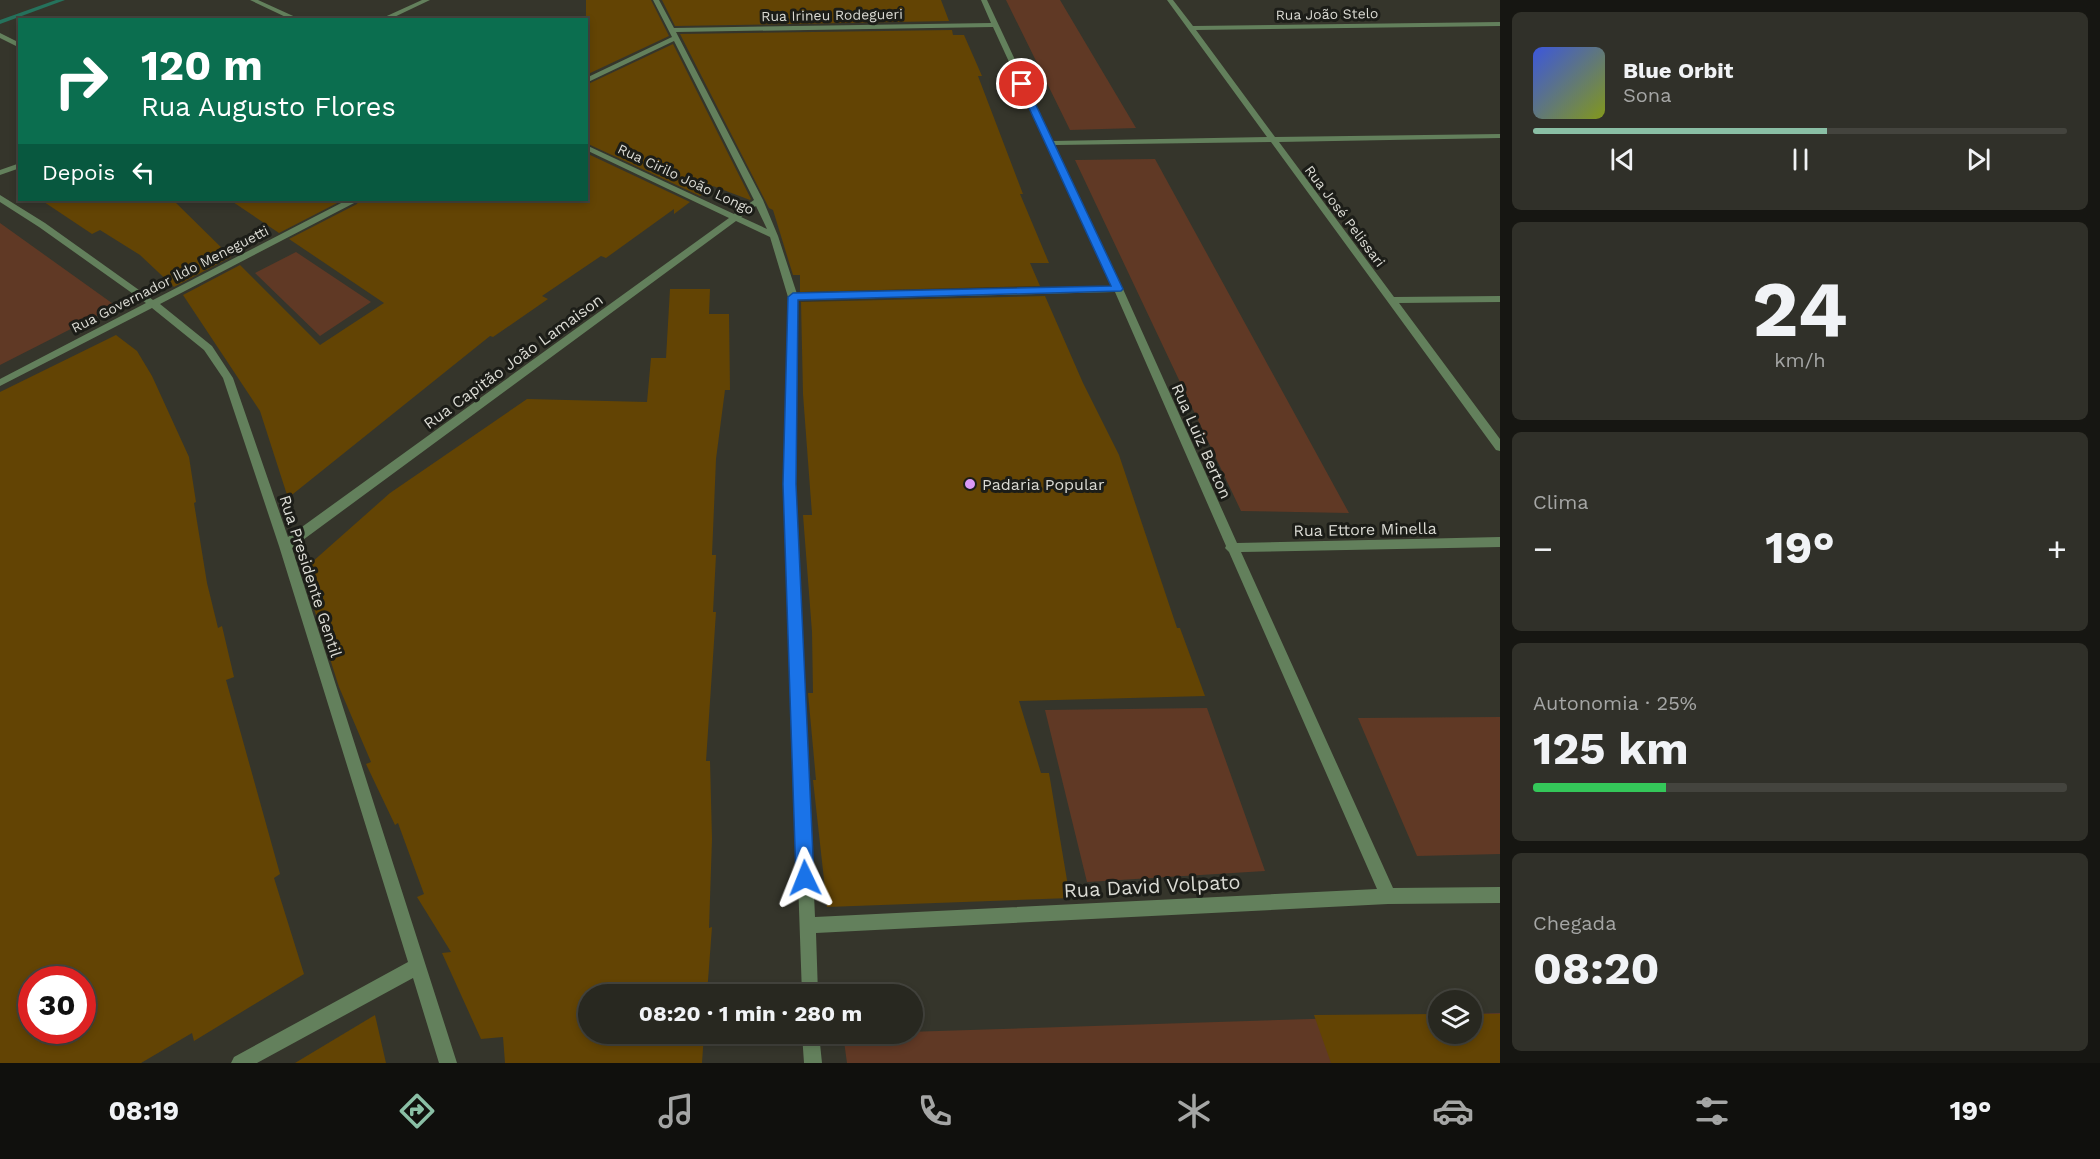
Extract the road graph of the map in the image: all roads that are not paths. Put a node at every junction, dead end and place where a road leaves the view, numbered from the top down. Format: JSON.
{"nodes":[{"id":1,"x":253,"y":0,"type":"edge"},
{"id":2,"x":427,"y":0,"type":"edge"},
{"id":3,"x":656,"y":0,"type":"edge"},
{"id":4,"x":984,"y":0,"type":"edge"},
{"id":5,"x":1170,"y":0,"type":"edge"},
{"id":6,"x":294,"y":18,"type":"edge"},
{"id":7,"x":386,"y":18,"type":"edge"},
{"id":8,"x":1500,"y":24,"type":"edge"},
{"id":9,"x":993,"y":25,"type":"junction"},
{"id":10,"x":1191,"y":28,"type":"junction"},
{"id":11,"x":673,"y":34,"type":"junction"},
{"id":12,"x":0,"y":35,"type":"edge"},
{"id":13,"x":18,"y":45,"type":"edge"},
{"id":14,"x":588,"y":80,"type":"edge"},
{"id":15,"x":1500,"y":136,"type":"edge"},
{"id":16,"x":1272,"y":140,"type":"junction"},
{"id":17,"x":1050,"y":143,"type":"junction"},
{"id":18,"x":588,"y":148,"type":"edge"},
{"id":19,"x":18,"y":166,"type":"edge"},
{"id":20,"x":0,"y":173,"type":"edge"},
{"id":21,"x":0,"y":198,"type":"edge"},
{"id":22,"x":759,"y":200,"type":"junction"},
{"id":23,"x":351,"y":201,"type":"edge"},
{"id":24,"x":736,"y":218,"type":"junction"},
{"id":25,"x":774,"y":236,"type":"junction"},
{"id":26,"x":1118,"y":289,"type":"junction"},
{"id":27,"x":793,"y":297,"type":"junction"},
{"id":28,"x":1500,"y":299,"type":"edge"},
{"id":29,"x":1391,"y":300,"type":"junction"},
{"id":30,"x":152,"y":303,"type":"junction"},
{"id":31,"x":0,"y":383,"type":"edge"},
{"id":32,"x":1500,"y":447,"type":"edge"},
{"id":33,"x":1500,"y":542,"type":"edge"},
{"id":34,"x":285,"y":546,"type":"junction"},
{"id":35,"x":1231,"y":548,"type":"junction"},
{"id":36,"x":1500,"y":895,"type":"edge"},
{"id":37,"x":1388,"y":896,"type":"junction"},
{"id":38,"x":807,"y":924,"type":"junction"},
{"id":39,"x":418,"y":966,"type":"junction"},
{"id":40,"x":810,"y":984,"type":"edge"},
{"id":41,"x":812,"y":1044,"type":"edge"},
{"id":42,"x":240,"y":1063,"type":"edge"},
{"id":43,"x":448,"y":1063,"type":"edge"},
{"id":44,"x":813,"y":1063,"type":"edge"}],
"edges":[{"from":1,"to":6,"type":"street"},
{"from":2,"to":7,"type":"street"},
{"from":3,"to":11,"type":"street"},
{"from":4,"to":9,"type":"street","name":"Rua Luiz Berton"},
{"from":5,"to":10,"type":"street","name":"Rua José Pelissari"},
{"from":8,"to":10,"type":"street","name":"Rua João Stelo"},
{"from":9,"to":11,"type":"street","name":"Rua Irineu Rodegueri"},
{"from":9,"to":17,"type":"street","name":"Rua Luiz Berton"},
{"from":10,"to":16,"type":"street","name":"Rua José Pelissari"},
{"from":11,"to":14,"type":"street"},
{"from":11,"to":22,"type":"street"},
{"from":12,"to":13,"type":"street"},
{"from":15,"to":16,"type":"street"},
{"from":16,"to":17,"type":"street"},
{"from":16,"to":29,"type":"street","name":"Rua José Pelissari"},
{"from":17,"to":26,"type":"street","name":"Rua Luiz Berton"},
{"from":18,"to":24,"type":"street","name":"Rua Cirilo João Longo"},
{"from":19,"to":20,"type":"street"},
{"from":21,"to":30,"type":"street","name":"Rua Presidente Gentil"},
{"from":22,"to":24,"type":"street","name":"Rua Capitão João Lamaison"},
{"from":22,"to":25,"type":"street"},
{"from":23,"to":30,"type":"street","name":"Rua Governador Ildo Meneguetti"},
{"from":24,"to":25,"type":"street","name":"Rua Cirilo João Longo"},
{"from":24,"to":34,"type":"street","name":"Rua Capitão João Lamaison"},
{"from":25,"to":27,"type":"street"},
{"from":26,"to":27,"type":"street"},
{"from":26,"to":35,"type":"street","name":"Rua Luiz Berton"},
{"from":27,"to":38,"type":"street"},
{"from":28,"to":29,"type":"street"},
{"from":29,"to":32,"type":"street","name":"Rua José Pelissari"},
{"from":30,"to":31,"type":"street","name":"Rua Governador Ildo Meneguetti"},
{"from":30,"to":34,"type":"street","name":"Rua Presidente Gentil"},
{"from":33,"to":35,"type":"street","name":"Rua Ettore Minella"},
{"from":34,"to":39,"type":"street","name":"Rua Presidente Gentil"},
{"from":35,"to":37,"type":"street","name":"Rua Luiz Berton"},
{"from":36,"to":37,"type":"street","name":"Rua David Volpato"},
{"from":37,"to":38,"type":"street","name":"Rua David Volpato"},
{"from":38,"to":40,"type":"street"},
{"from":39,"to":42,"type":"street"},
{"from":39,"to":43,"type":"street","name":"Rua Presidente Gentil"},
{"from":41,"to":44,"type":"street"}]}
